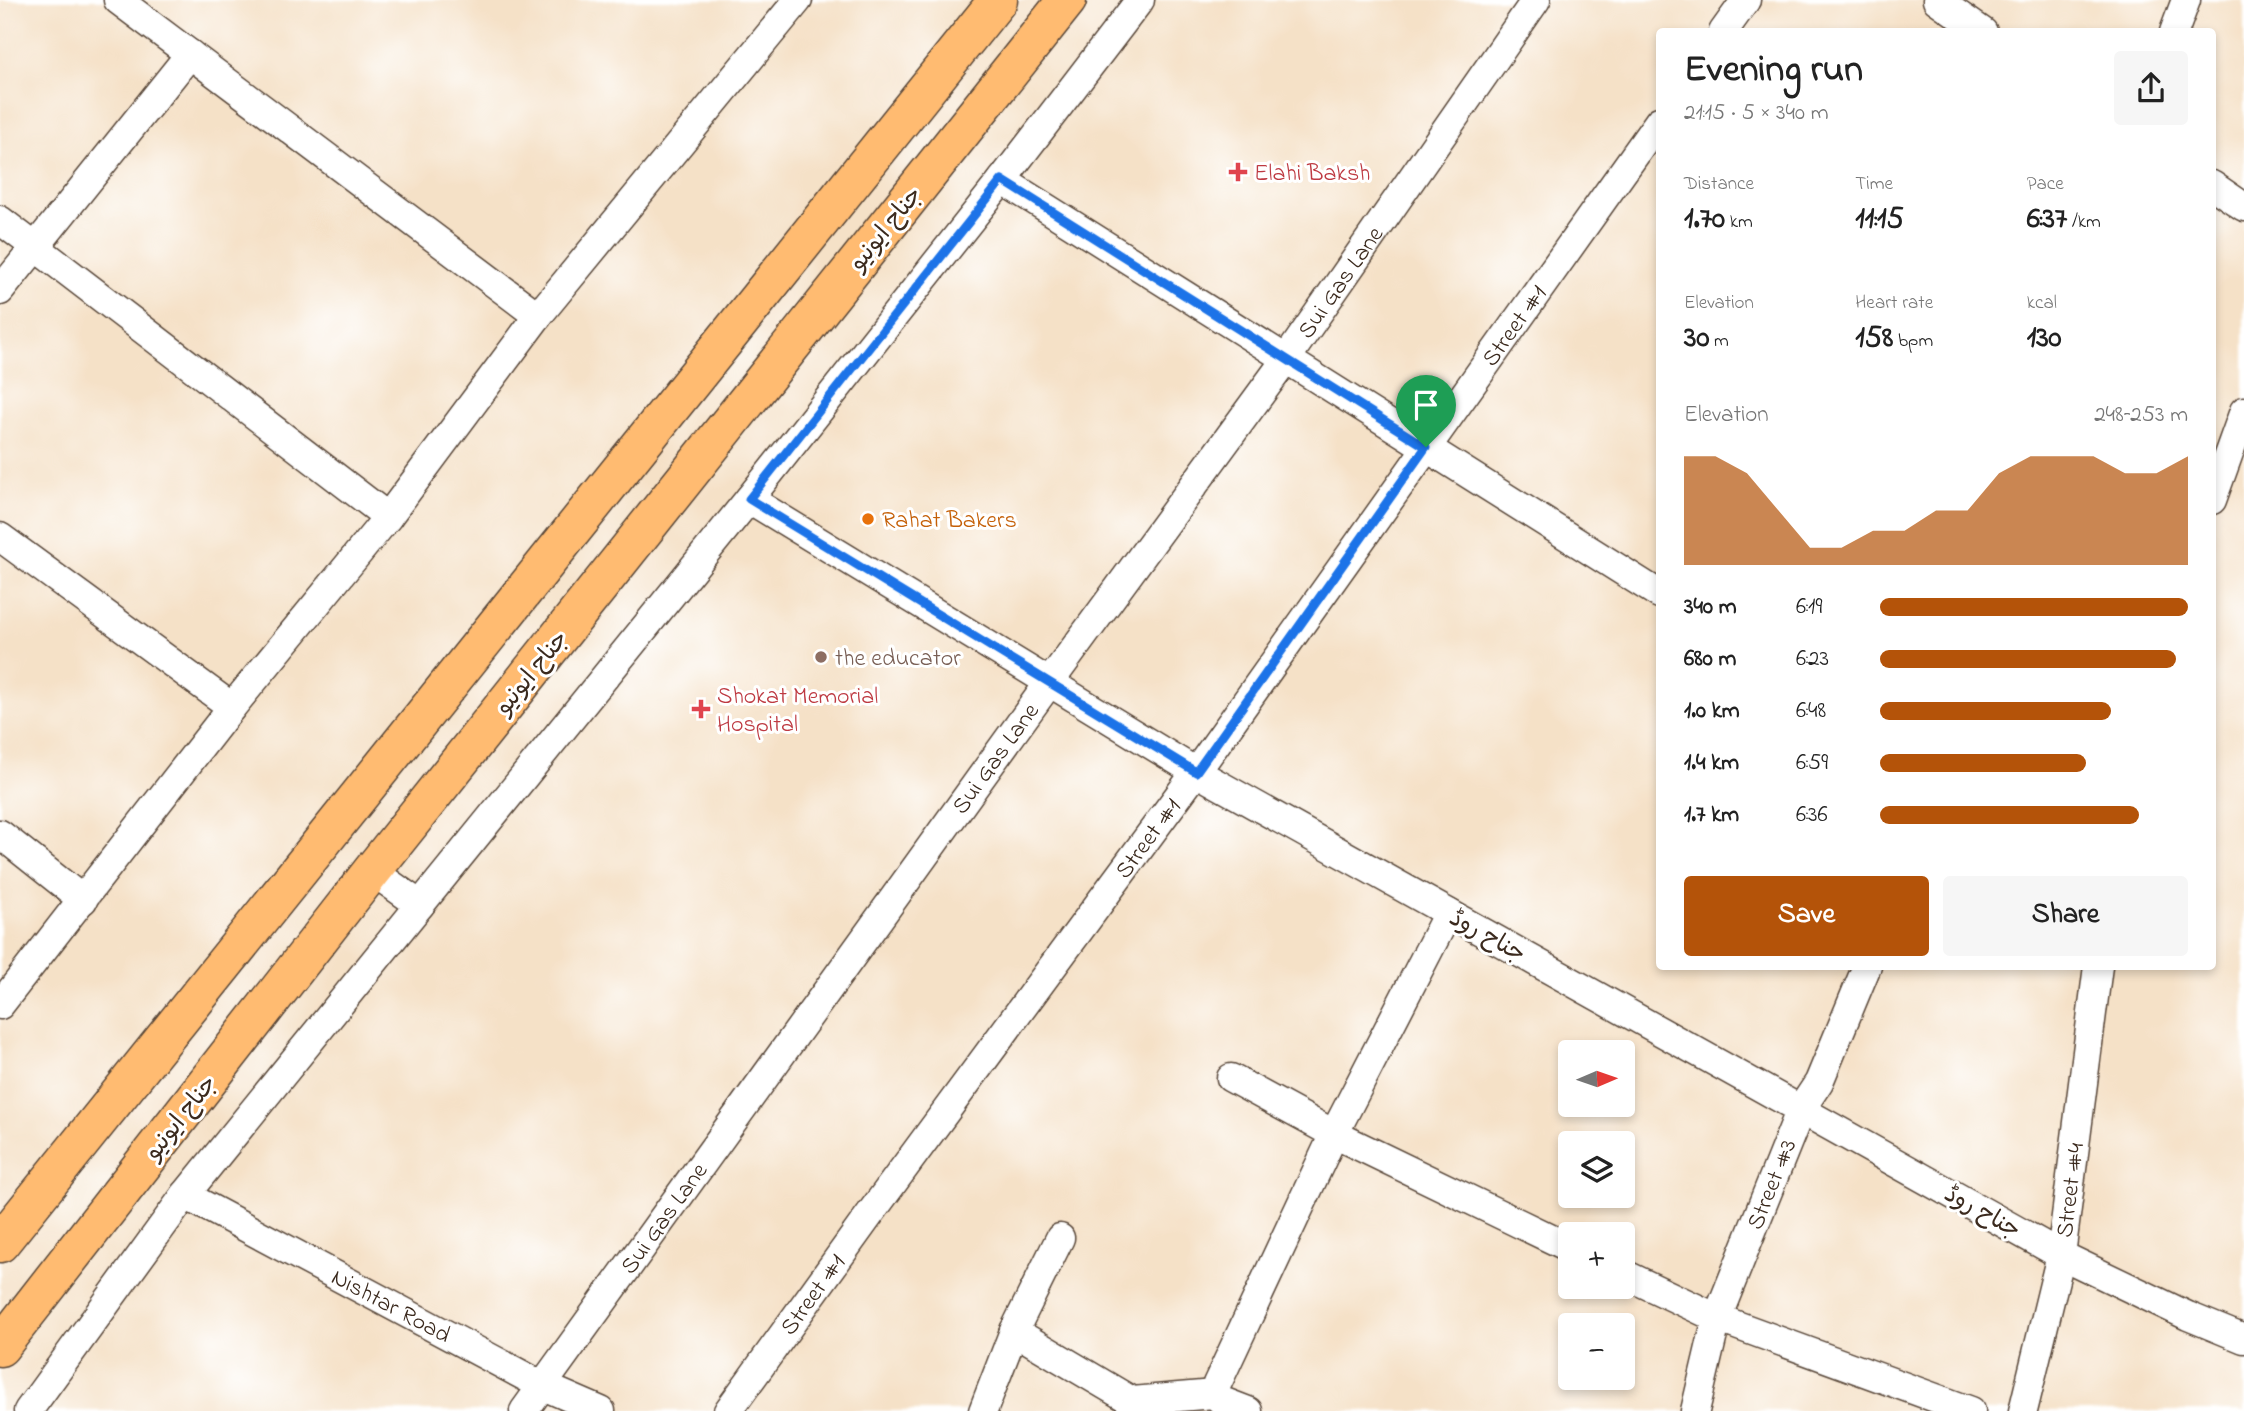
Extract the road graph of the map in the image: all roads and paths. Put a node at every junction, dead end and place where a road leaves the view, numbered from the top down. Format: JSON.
{"nodes":[{"id":1,"x":118,"y":0,"type":"edge"},
{"id":2,"x":798,"y":0,"type":"edge"},
{"id":3,"x":998,"y":0,"type":"edge"},
{"id":4,"x":1140,"y":0,"type":"edge"},
{"id":5,"x":1536,"y":0,"type":"edge"},
{"id":6,"x":1746,"y":0,"type":"edge"},
{"id":7,"x":1937,"y":0,"type":"edge"},
{"id":8,"x":2186,"y":0,"type":"edge"},
{"id":9,"x":1058,"y":3,"type":"edge"},
{"id":10,"x":1726,"y":28,"type":"edge"},
{"id":11,"x":1977,"y":28,"type":"edge"},
{"id":12,"x":2176,"y":28,"type":"edge"},
{"id":13,"x":190,"y":54,"type":"junction"},
{"id":14,"x":1656,"y":125,"type":"edge"},
{"id":15,"x":1002,"y":180,"type":"junction"},
{"id":16,"x":2216,"y":188,"type":"edge"},
{"id":17,"x":2244,"y":206,"type":"edge"},
{"id":18,"x":0,"y":219,"type":"edge"},
{"id":19,"x":35,"y":248,"type":"junction"},
{"id":20,"x":0,"y":291,"type":"edge"},
{"id":21,"x":538,"y":316,"type":"junction"},
{"id":22,"x":1287,"y":358,"type":"junction"},
{"id":23,"x":2244,"y":411,"type":"edge"},
{"id":24,"x":1426,"y":447,"type":"junction"},
{"id":25,"x":2216,"y":489,"type":"edge"},
{"id":26,"x":749,"y":499,"type":"junction"},
{"id":27,"x":388,"y":517,"type":"junction"},
{"id":28,"x":0,"y":537,"type":"edge"},
{"id":29,"x":1655,"y":584,"type":"edge"},
{"id":30,"x":1049,"y":683,"type":"junction"},
{"id":31,"x":232,"y":707,"type":"junction"},
{"id":32,"x":1196,"y":772,"type":"junction"},
{"id":33,"x":0,"y":834,"type":"edge"},
{"id":34,"x":372,"y":872,"type":"junction"},
{"id":35,"x":83,"y":900,"type":"junction"},
{"id":36,"x":419,"y":905,"type":"junction"},
{"id":37,"x":1448,"y":913,"type":"junction"},
{"id":38,"x":1865,"y":970,"type":"edge"},
{"id":39,"x":2097,"y":970,"type":"edge"},
{"id":40,"x":0,"y":1005,"type":"edge"},
{"id":41,"x":1231,"y":1078,"type":"dead end"},
{"id":42,"x":1801,"y":1109,"type":"junction"},
{"id":43,"x":1334,"y":1134,"type":"junction"},
{"id":44,"x":185,"y":1195,"type":"junction"},
{"id":45,"x":1060,"y":1238,"type":"dead end"},
{"id":46,"x":1558,"y":1242,"type":"edge"},
{"id":47,"x":0,"y":1243,"type":"edge"},
{"id":48,"x":2061,"y":1255,"type":"junction"},
{"id":49,"x":1635,"y":1279,"type":"edge"},
{"id":50,"x":1717,"y":1318,"type":"junction"},
{"id":51,"x":1014,"y":1331,"type":"junction"},
{"id":52,"x":2244,"y":1339,"type":"edge"},
{"id":53,"x":0,"y":1347,"type":"edge"},
{"id":54,"x":541,"y":1385,"type":"junction"},
{"id":55,"x":1214,"y":1394,"type":"junction"},
{"id":56,"x":1131,"y":1406,"type":"edge"},
{"id":57,"x":28,"y":1411,"type":"edge"},
{"id":58,"x":524,"y":1411,"type":"edge"},
{"id":59,"x":601,"y":1411,"type":"edge"},
{"id":60,"x":728,"y":1411,"type":"edge"},
{"id":61,"x":983,"y":1411,"type":"edge"},
{"id":62,"x":1248,"y":1411,"type":"edge"},
{"id":63,"x":1695,"y":1411,"type":"edge"},
{"id":64,"x":1971,"y":1411,"type":"edge"},
{"id":65,"x":2023,"y":1411,"type":"edge"}],
"edges":[{"from":1,"to":13,"type":"street"},
{"from":2,"to":21,"type":"street"},
{"from":3,"to":47,"type":"main road"},
{"from":4,"to":15,"type":"street"},
{"from":5,"to":22,"type":"street","name":"Sui Gas Lane"},
{"from":6,"to":10,"type":"street"},
{"from":7,"to":11,"type":"street"},
{"from":8,"to":12,"type":"street"},
{"from":9,"to":34,"type":"main road","name":"جناح ایونیو"},
{"from":13,"to":19,"type":"street"},
{"from":13,"to":21,"type":"street"},
{"from":14,"to":24,"type":"street","name":"Street #1"},
{"from":15,"to":22,"type":"street"},
{"from":15,"to":26,"type":"street"},
{"from":16,"to":17,"type":"street"},
{"from":18,"to":19,"type":"street"},
{"from":19,"to":20,"type":"street"},
{"from":19,"to":27,"type":"street"},
{"from":21,"to":27,"type":"street"},
{"from":22,"to":24,"type":"street"},
{"from":22,"to":30,"type":"street","name":"Sui Gas Lane"},
{"from":23,"to":25,"type":"street"},
{"from":24,"to":29,"type":"street"},
{"from":24,"to":32,"type":"street","name":"Street #1"},
{"from":26,"to":30,"type":"street","name":"جناح روڈ"},
{"from":26,"to":36,"type":"street"},
{"from":27,"to":31,"type":"street"},
{"from":28,"to":31,"type":"street"},
{"from":30,"to":32,"type":"street","name":"جناح روڈ"},
{"from":30,"to":54,"type":"street","name":"Sui Gas Lane"},
{"from":31,"to":35,"type":"street"},
{"from":32,"to":37,"type":"street","name":"جناح روڈ"},
{"from":32,"to":60,"type":"street","name":"Street #1"},
{"from":33,"to":35,"type":"street"},
{"from":34,"to":36,"type":"street"},
{"from":34,"to":53,"type":"main road","name":"جناح ایونیو"},
{"from":35,"to":40,"type":"street"},
{"from":36,"to":44,"type":"street"},
{"from":37,"to":42,"type":"street","name":"جناح روڈ"},
{"from":37,"to":43,"type":"street"},
{"from":38,"to":42,"type":"street","name":"Street #3"},
{"from":39,"to":48,"type":"street","name":"Street #4"},
{"from":41,"to":43,"type":"street"},
{"from":42,"to":48,"type":"street","name":"جناح روڈ"},
{"from":42,"to":50,"type":"street","name":"Street #3"},
{"from":43,"to":46,"type":"street"},
{"from":43,"to":55,"type":"street"},
{"from":44,"to":54,"type":"street","name":"Nishtar Road"},
{"from":44,"to":57,"type":"street"},
{"from":45,"to":51,"type":"street"},
{"from":48,"to":52,"type":"street","name":"جناح روڈ"},
{"from":48,"to":65,"type":"street","name":"Street #4"},
{"from":49,"to":50,"type":"street"},
{"from":50,"to":63,"type":"street","name":"Street #3"},
{"from":50,"to":64,"type":"street"},
{"from":51,"to":56,"type":"street"},
{"from":51,"to":61,"type":"street"},
{"from":54,"to":58,"type":"street","name":"Sui Gas Lane"},
{"from":54,"to":59,"type":"street","name":"Nishtar Road"},
{"from":55,"to":56,"type":"street"},
{"from":55,"to":62,"type":"street"}]}
